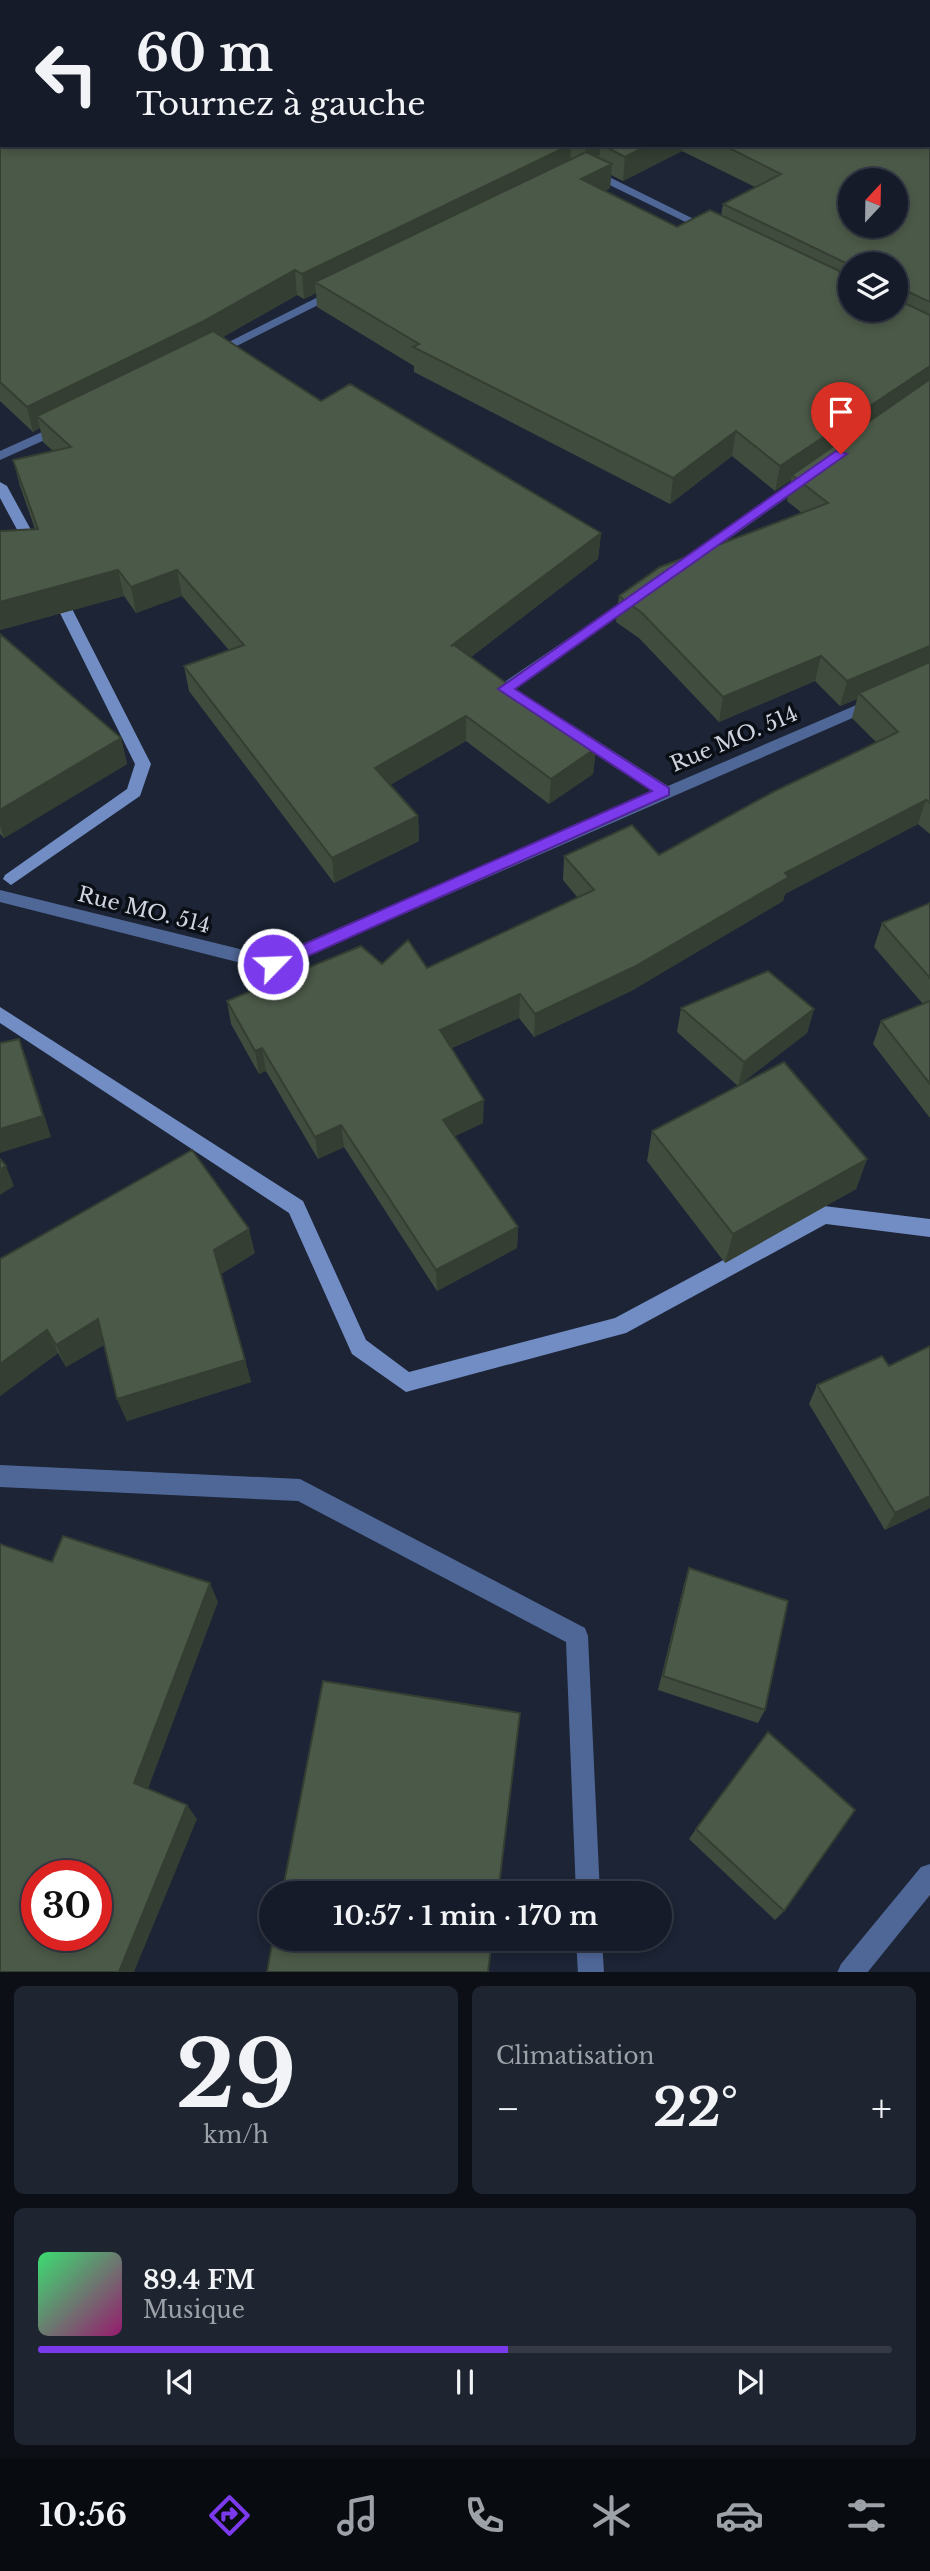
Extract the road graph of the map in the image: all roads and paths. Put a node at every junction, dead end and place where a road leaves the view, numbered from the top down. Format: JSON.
{"nodes":[{"id":1,"x":585,"y":169,"type":"edge"},
{"id":2,"x":726,"y":237,"type":"edge"},
{"id":3,"x":354,"y":284,"type":"edge"},
{"id":4,"x":205,"y":357,"type":"edge"},
{"id":5,"x":70,"y":423,"type":"edge"},
{"id":6,"x":4,"y":455,"type":"edge"},
{"id":7,"x":818,"y":469,"type":"edge"},
{"id":8,"x":673,"y":571,"type":"edge"},
{"id":9,"x":650,"y":587,"type":"edge"},
{"id":10,"x":888,"y":696,"type":"edge"},
{"id":11,"x":528,"y":704,"type":"edge"},
{"id":12,"x":551,"y":718,"type":"edge"},
{"id":13,"x":664,"y":791,"type":"junction"},
{"id":14,"x":0,"y":896,"type":"edge"},
{"id":15,"x":0,"y":1476,"type":"edge"},
{"id":16,"x":930,"y":1875,"type":"edge"},
{"id":17,"x":587,"y":1881,"type":"edge"},
{"id":18,"x":590,"y":1951,"type":"edge"},
{"id":19,"x":591,"y":1972,"type":"edge"},
{"id":20,"x":850,"y":1972,"type":"edge"}],
"edges":[{"from":1,"to":2,"type":"street"},
{"from":3,"to":4,"type":"street"},
{"from":5,"to":6,"type":"street"},
{"from":7,"to":8,"type":"street"},
{"from":9,"to":11,"type":"street"},
{"from":10,"to":13,"type":"street","name":"Rue MO. 514"},
{"from":12,"to":13,"type":"street"},
{"from":13,"to":14,"type":"street","name":"Rue MO. 514"},
{"from":15,"to":17,"type":"street"},
{"from":16,"to":20,"type":"street"},
{"from":18,"to":19,"type":"street"}]}
